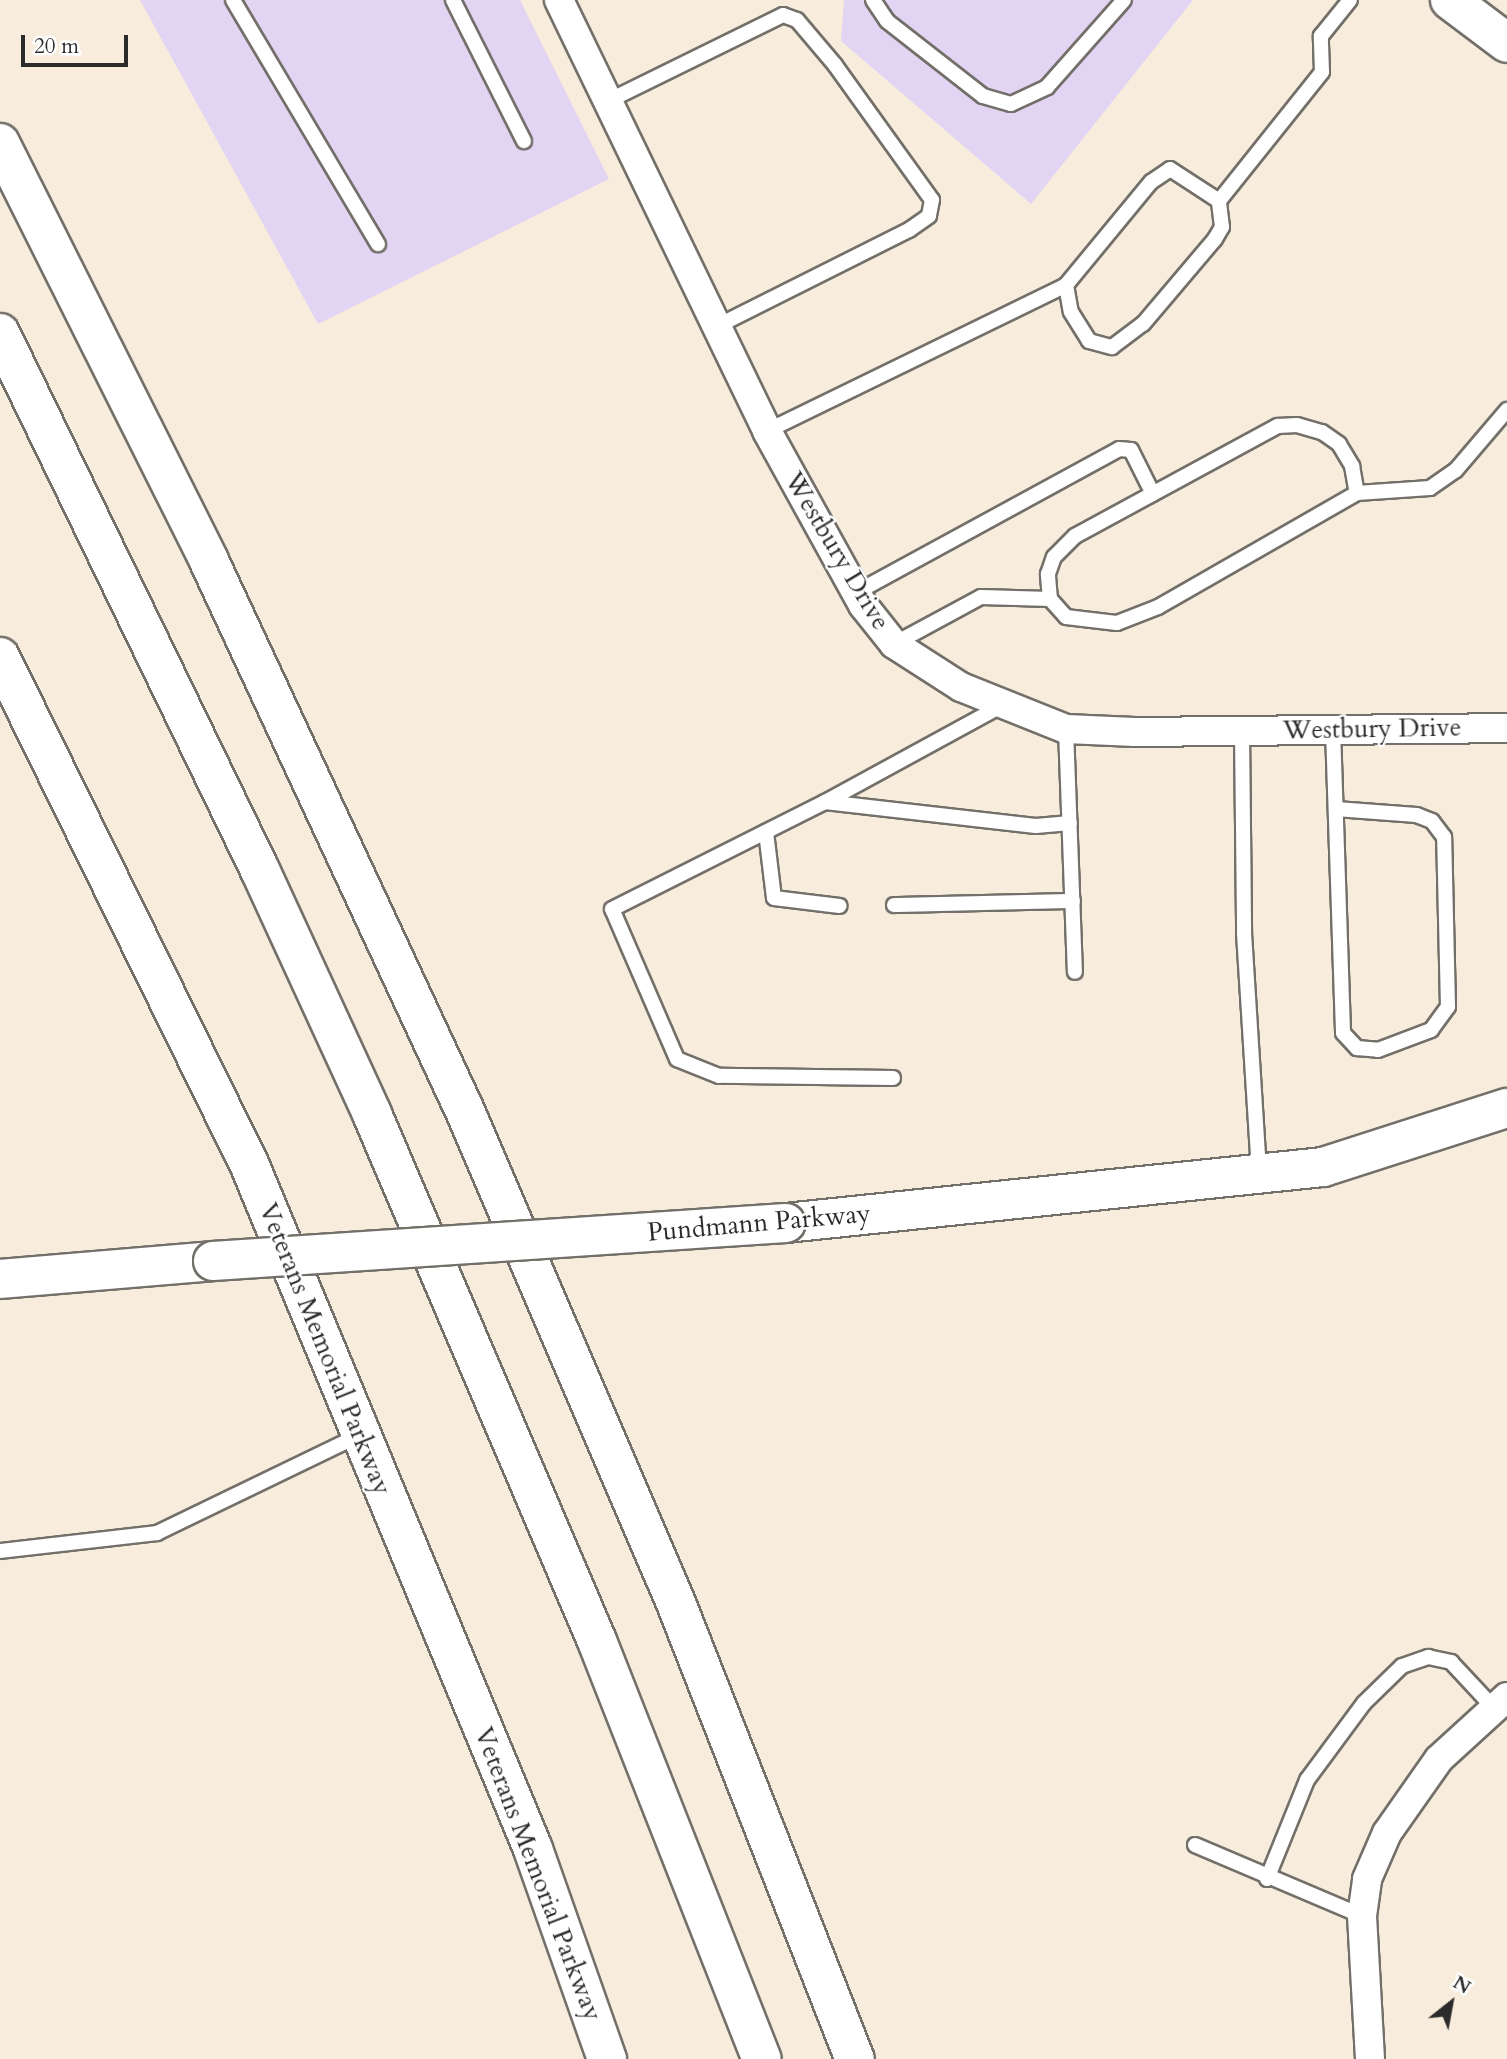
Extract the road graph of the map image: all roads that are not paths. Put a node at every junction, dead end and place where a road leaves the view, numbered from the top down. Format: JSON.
{"nodes":[{"id":1,"x":233,"y":0,"type":"edge"},
{"id":2,"x":453,"y":0,"type":"edge"},
{"id":3,"x":559,"y":0,"type":"edge"},
{"id":4,"x":873,"y":0,"type":"edge"},
{"id":5,"x":1124,"y":0,"type":"edge"},
{"id":6,"x":1350,"y":0,"type":"edge"},
{"id":7,"x":1450,"y":0,"type":"edge"},
{"id":8,"x":1507,"y":43,"type":"edge"},
{"id":9,"x":608,"y":101,"type":"junction"},
{"id":10,"x":524,"y":141,"type":"dead end"},
{"id":11,"x":0,"y":143,"type":"edge"},
{"id":12,"x":1219,"y":201,"type":"junction"},
{"id":13,"x":378,"y":244,"type":"dead end"},
{"id":14,"x":1066,"y":285,"type":"junction"},
{"id":15,"x":717,"y":326,"type":"junction"},
{"id":16,"x":0,"y":332,"type":"edge"},
{"id":17,"x":1507,"y":410,"type":"edge"},
{"id":18,"x":768,"y":430,"type":"junction"},
{"id":19,"x":1357,"y":493,"type":"junction"},
{"id":20,"x":1153,"y":494,"type":"junction"},
{"id":21,"x":857,"y":593,"type":"junction"},
{"id":22,"x":1050,"y":599,"type":"junction"},
{"id":23,"x":894,"y":644,"type":"junction"},
{"id":24,"x":0,"y":657,"type":"edge"},
{"id":25,"x":1001,"y":706,"type":"junction"},
{"id":26,"x":1507,"y":728,"type":"edge"},
{"id":27,"x":1066,"y":729,"type":"junction"},
{"id":28,"x":1333,"y":730,"type":"junction"},
{"id":29,"x":1242,"y":731,"type":"junction"},
{"id":30,"x":825,"y":802,"type":"junction"},
{"id":31,"x":1336,"y":809,"type":"junction"},
{"id":32,"x":1070,"y":824,"type":"junction"},
{"id":33,"x":766,"y":832,"type":"junction"},
{"id":34,"x":1073,"y":901,"type":"junction"},
{"id":35,"x":894,"y":905,"type":"dead end"},
{"id":36,"x":840,"y":906,"type":"dead end"},
{"id":37,"x":1075,"y":972,"type":"dead end"},
{"id":38,"x":893,"y":1078,"type":"dead end"},
{"id":39,"x":1507,"y":1108,"type":"edge"},
{"id":40,"x":1259,"y":1175,"type":"junction"},
{"id":41,"x":0,"y":1279,"type":"edge"},
{"id":42,"x":360,"y":1435,"type":"junction"},
{"id":43,"x":0,"y":1551,"type":"edge"},
{"id":44,"x":1500,"y":1701,"type":"edge"},
{"id":45,"x":1195,"y":1846,"type":"dead end"},
{"id":46,"x":1267,"y":1879,"type":"junction"},
{"id":47,"x":1362,"y":1916,"type":"junction"},
{"id":48,"x":607,"y":2059,"type":"edge"},
{"id":49,"x":762,"y":2059,"type":"edge"},
{"id":50,"x":855,"y":2059,"type":"edge"},
{"id":51,"x":1370,"y":2059,"type":"edge"}],
"edges":[{"from":1,"to":13,"type":"lane"},
{"from":2,"to":10,"type":"lane"},
{"from":3,"to":9,"type":"street","name":"Westbury Drive"},
{"from":4,"to":5,"type":"lane"},
{"from":6,"to":12,"type":"lane"},
{"from":7,"to":8,"type":"main road"},
{"from":9,"to":15,"type":"street","name":"Westbury Drive"},
{"from":9,"to":15,"type":"lane"},
{"from":11,"to":50,"type":"main road"},
{"from":12,"to":14,"type":"lane"},
{"from":12,"to":14,"type":"lane"},
{"from":14,"to":18,"type":"lane"},
{"from":15,"to":18,"type":"street","name":"Westbury Drive"},
{"from":16,"to":49,"type":"main road"},
{"from":17,"to":19,"type":"lane"},
{"from":18,"to":21,"type":"street","name":"Westbury Drive"},
{"from":19,"to":20,"type":"lane"},
{"from":19,"to":22,"type":"lane"},
{"from":20,"to":21,"type":"lane"},
{"from":20,"to":22,"type":"lane"},
{"from":21,"to":23,"type":"street","name":"Westbury Drive"},
{"from":22,"to":23,"type":"lane"},
{"from":23,"to":25,"type":"street","name":"Westbury Drive"},
{"from":24,"to":42,"type":"main road","name":"Veterans Memorial Parkway"},
{"from":25,"to":27,"type":"street","name":"Westbury Drive"},
{"from":25,"to":30,"type":"lane"},
{"from":26,"to":28,"type":"street","name":"Westbury Drive"},
{"from":27,"to":29,"type":"street","name":"Westbury Drive"},
{"from":27,"to":32,"type":"lane"},
{"from":28,"to":29,"type":"street","name":"Westbury Drive"},
{"from":28,"to":31,"type":"lane"},
{"from":29,"to":40,"type":"lane"},
{"from":30,"to":32,"type":"lane"},
{"from":30,"to":33,"type":"lane"},
{"from":31,"to":31,"type":"lane"},
{"from":32,"to":34,"type":"lane"},
{"from":33,"to":36,"type":"lane"},
{"from":33,"to":38,"type":"lane"},
{"from":34,"to":35,"type":"lane"},
{"from":34,"to":37,"type":"lane"},
{"from":39,"to":40,"type":"main road","name":"Pundmann Parkway"},
{"from":40,"to":41,"type":"main road","name":"Pundmann Parkway","bridge":true},
{"from":42,"to":43,"type":"lane"},
{"from":42,"to":48,"type":"main road","name":"Veterans Memorial Parkway"},
{"from":44,"to":46,"type":"lane"},
{"from":44,"to":47,"type":"street"},
{"from":45,"to":46,"type":"lane"},
{"from":46,"to":47,"type":"lane"},
{"from":47,"to":51,"type":"street"}]}
